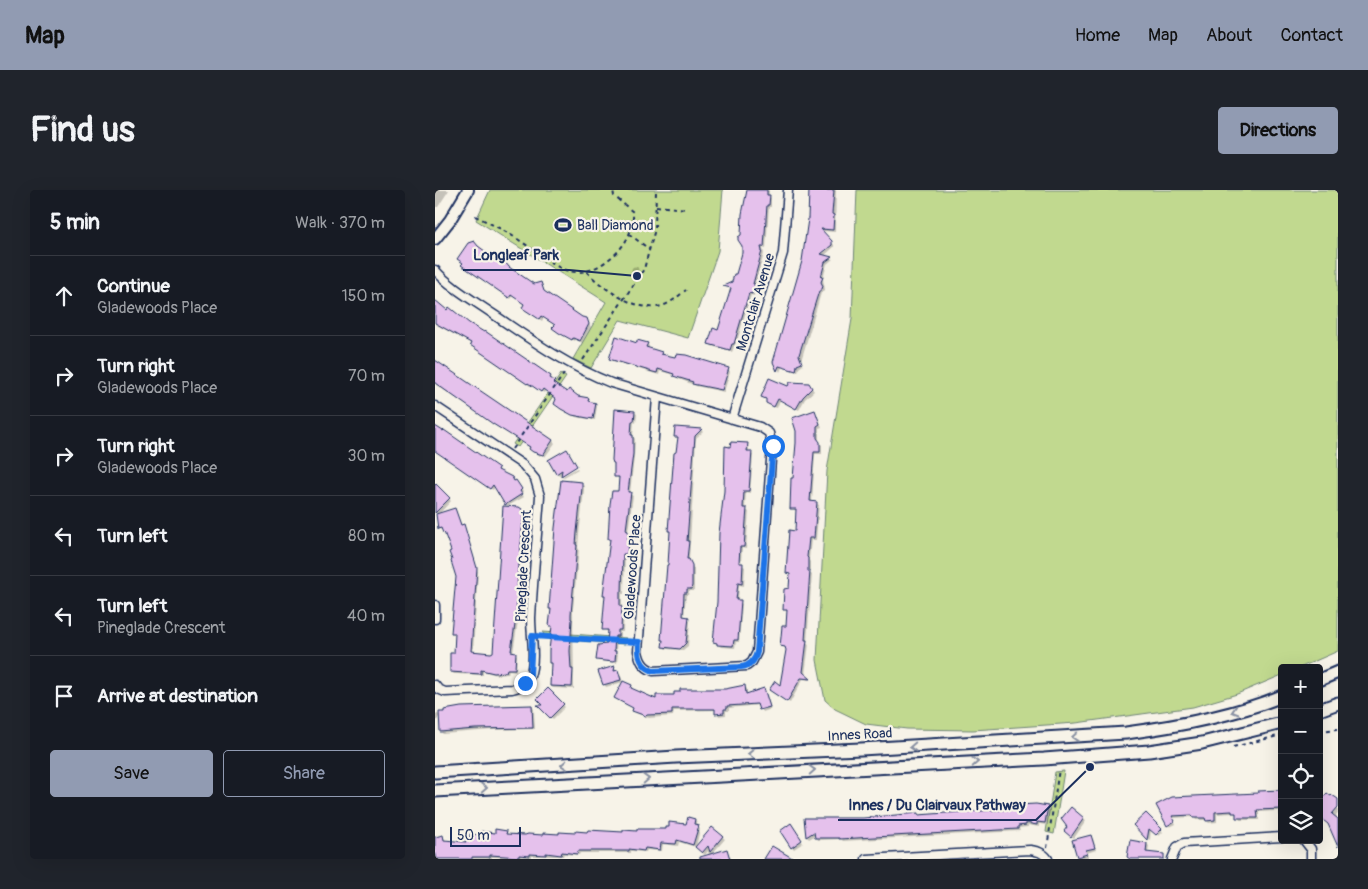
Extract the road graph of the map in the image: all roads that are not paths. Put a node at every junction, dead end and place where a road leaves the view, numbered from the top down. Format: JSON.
{"nodes":[{"id":1,"x":468,"y":190,"type":"edge"},
{"id":2,"x":787,"y":190,"type":"edge"},
{"id":3,"x":435,"y":239,"type":"edge"},
{"id":4,"x":435,"y":270,"type":"edge"},
{"id":5,"x":657,"y":397,"type":"junction"},
{"id":6,"x":435,"y":406,"type":"edge"},
{"id":7,"x":732,"y":419,"type":"junction"},
{"id":8,"x":435,"y":605,"type":"edge"},
{"id":9,"x":435,"y":619,"type":"edge"},
{"id":10,"x":1338,"y":672,"type":"edge"},
{"id":11,"x":1323,"y":678,"type":"edge"},
{"id":12,"x":435,"y":685,"type":"edge"},
{"id":13,"x":1278,"y":697,"type":"edge"},
{"id":14,"x":1338,"y":703,"type":"edge"},
{"id":15,"x":1322,"y":709,"type":"edge"},
{"id":16,"x":1278,"y":725,"type":"edge"},
{"id":17,"x":435,"y":765,"type":"edge"},
{"id":18,"x":483,"y":769,"type":"junction"},
{"id":19,"x":435,"y":772,"type":"edge"},
{"id":20,"x":435,"y":791,"type":"edge"},
{"id":21,"x":1278,"y":837,"type":"edge"},
{"id":22,"x":1307,"y":844,"type":"edge"},
{"id":23,"x":1047,"y":857,"type":"edge"},
{"id":24,"x":866,"y":859,"type":"edge"},
{"id":25,"x":1172,"y":859,"type":"edge"},
{"id":26,"x":1311,"y":859,"type":"edge"}],
"edges":[{"from":1,"to":3,"type":"street"},
{"from":2,"to":7,"type":"street","name":"Montclair Avenue"},
{"from":4,"to":5,"type":"street","name":"Gladewoods Place"},
{"from":5,"to":7,"type":"street","name":"Gladewoods Place"},
{"from":5,"to":7,"type":"street","name":"Gladewoods Place"},
{"from":6,"to":12,"type":"street","name":"Pineglade Crescent"},
{"from":8,"to":9,"type":"street"},
{"from":10,"to":11,"type":"main road"},
{"from":13,"to":18,"type":"main road","name":"Innes Road","one_way":true},
{"from":14,"to":15,"type":"main road"},
{"from":20,"to":16,"type":"main road","one_way":true},
{"from":17,"to":18,"type":"main road"},
{"from":18,"to":19,"type":"main road","name":"Innes Road"},
{"from":21,"to":25,"type":"street"},
{"from":22,"to":26,"type":"street"},
{"from":23,"to":24,"type":"street"}]}
